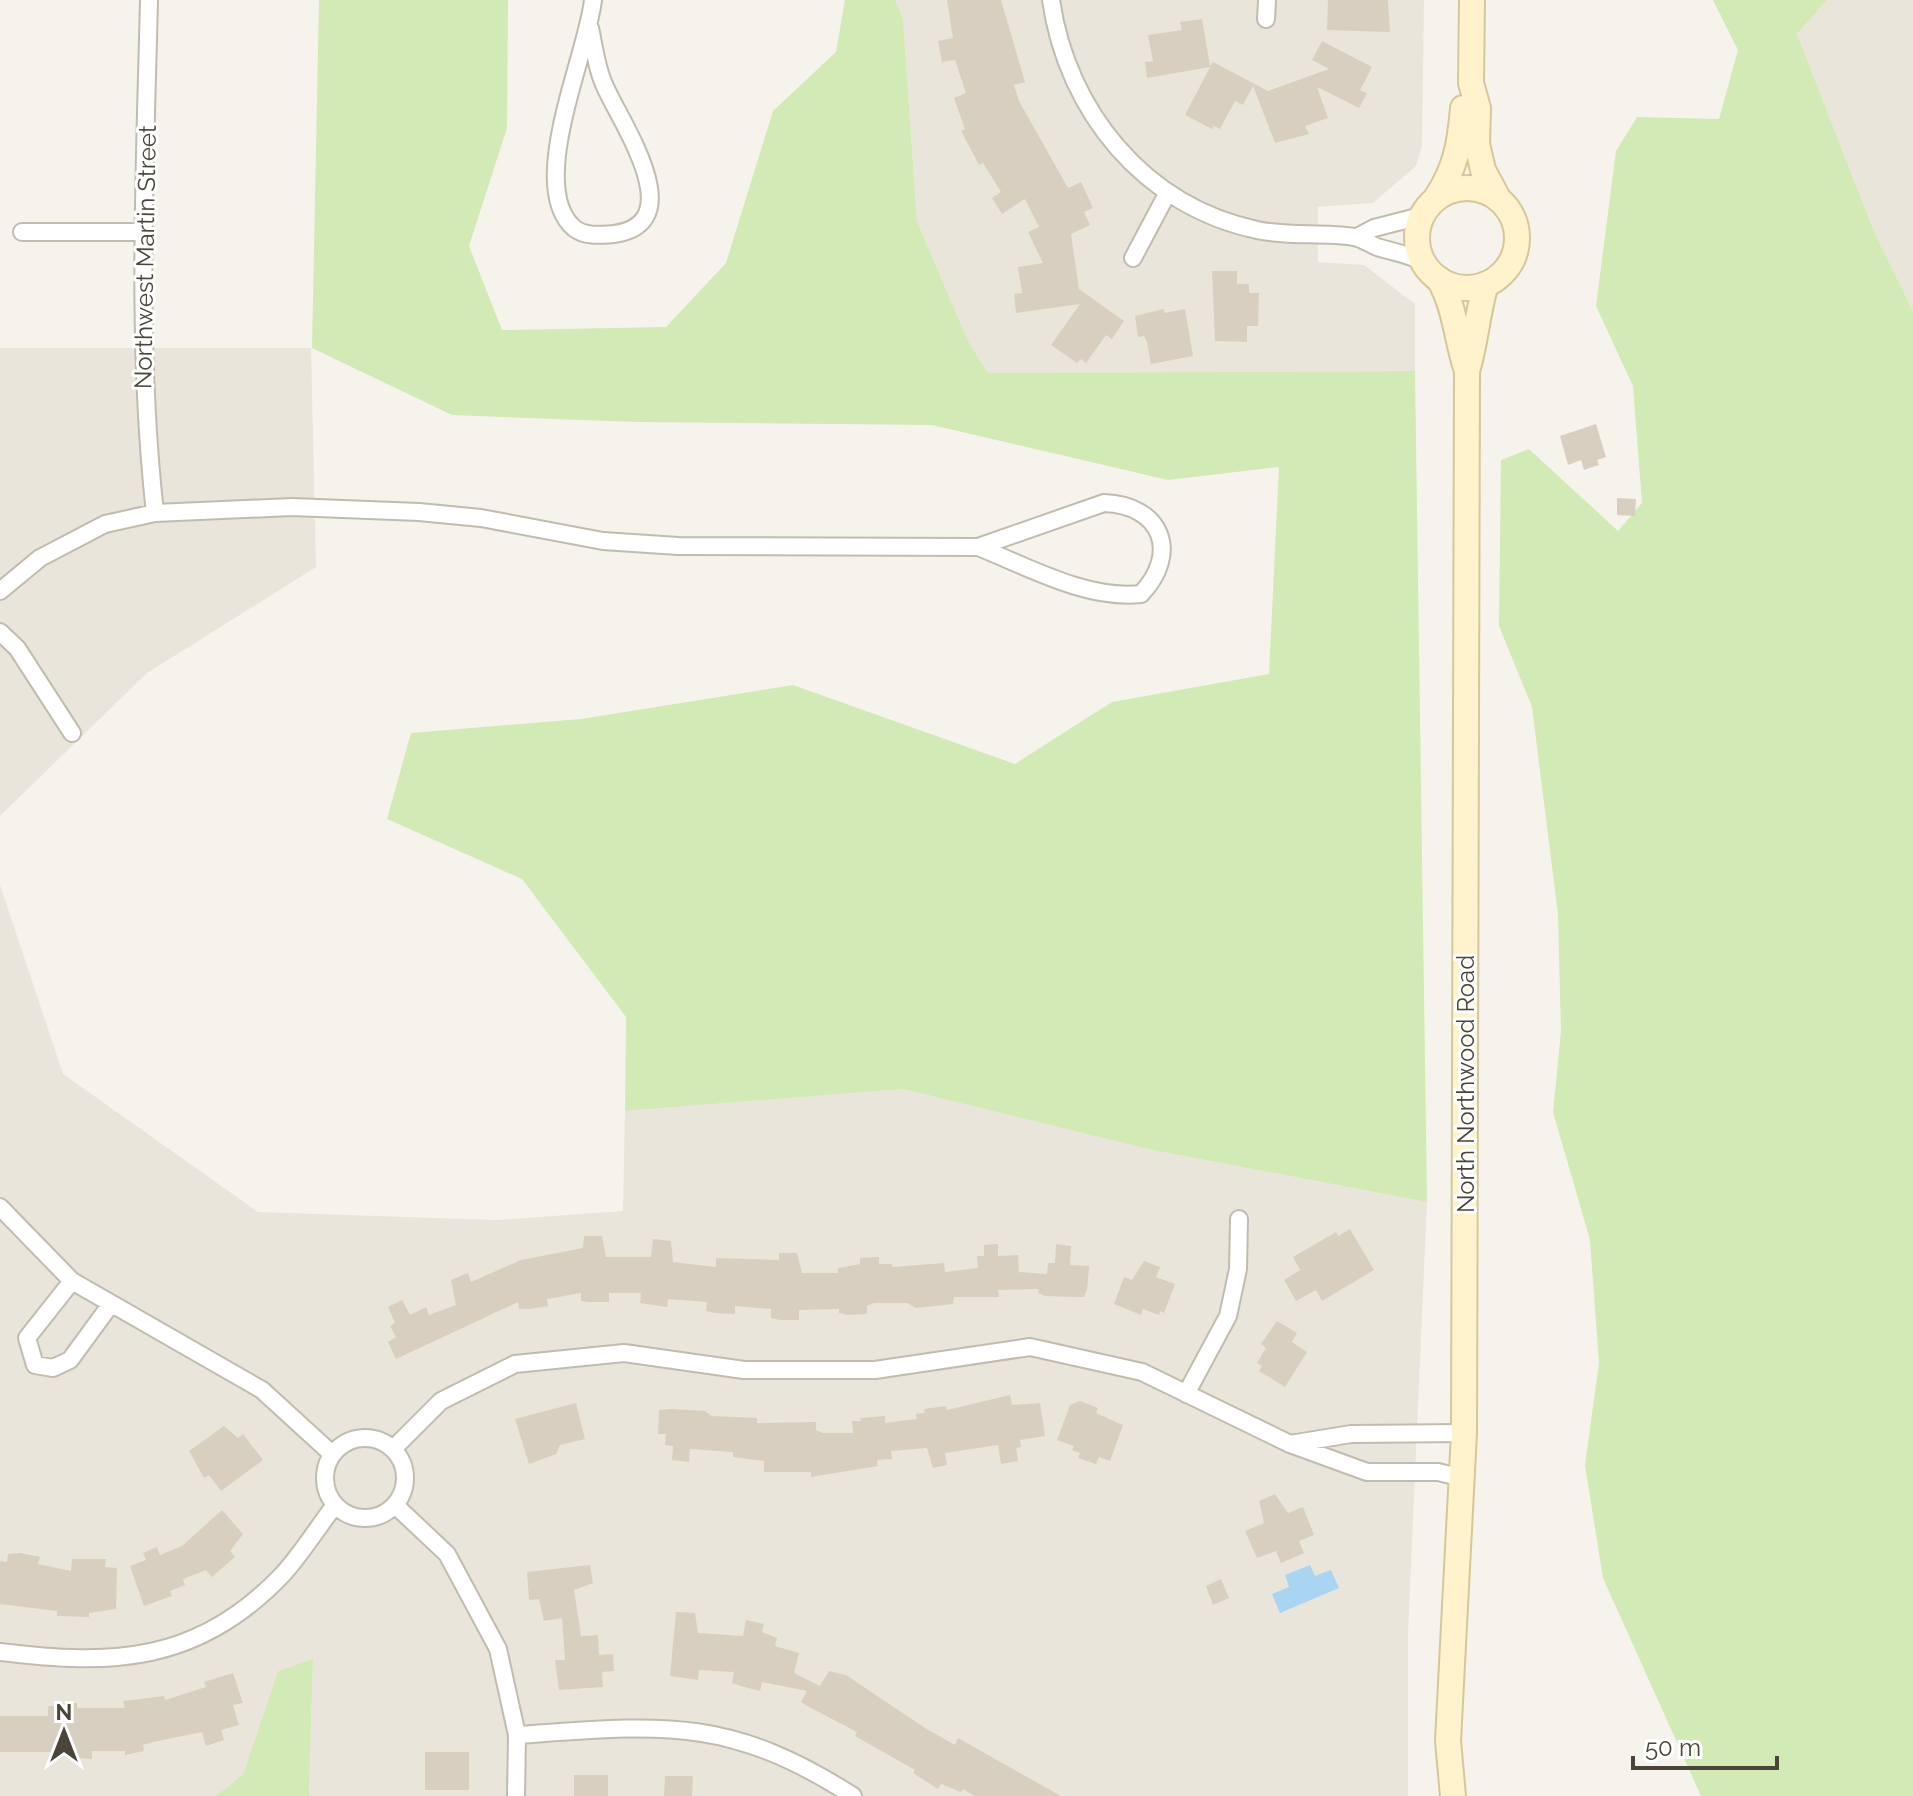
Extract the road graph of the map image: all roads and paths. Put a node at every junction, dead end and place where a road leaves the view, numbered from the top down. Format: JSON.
{"nodes":[{"id":1,"x":149,"y":0,"type":"edge"},
{"id":2,"x":593,"y":0,"type":"edge"},
{"id":3,"x":1051,"y":0,"type":"edge"},
{"id":4,"x":1267,"y":0,"type":"edge"},
{"id":5,"x":1472,"y":0,"type":"edge"},
{"id":6,"x":1266,"y":19,"type":"dead end"},
{"id":7,"x":590,"y":28,"type":"junction"},
{"id":8,"x":1471,"y":83,"type":"junction"},
{"id":9,"x":1167,"y":194,"type":"junction"},
{"id":10,"x":1498,"y":198,"type":"junction"},
{"id":11,"x":1429,"y":207,"type":"junction"},
{"id":12,"x":22,"y":232,"type":"dead end"},
{"id":13,"x":144,"y":232,"type":"junction"},
{"id":14,"x":1357,"y":237,"type":"junction"},
{"id":15,"x":1133,"y":258,"type":"dead end"},
{"id":16,"x":1431,"y":270,"type":"junction"},
{"id":17,"x":1486,"y":284,"type":"junction"},
{"id":18,"x":1467,"y":371,"type":"junction"},
{"id":19,"x":155,"y":513,"type":"junction"},
{"id":20,"x":978,"y":547,"type":"junction"},
{"id":21,"x":0,"y":591,"type":"edge"},
{"id":22,"x":0,"y":632,"type":"edge"},
{"id":23,"x":72,"y":733,"type":"dead end"},
{"id":24,"x":0,"y":1207,"type":"edge"},
{"id":25,"x":1239,"y":1219,"type":"dead end"},
{"id":26,"x":72,"y":1281,"type":"junction"},
{"id":27,"x":111,"y":1304,"type":"junction"},
{"id":28,"x":1186,"y":1394,"type":"junction"},
{"id":29,"x":1464,"y":1433,"type":"junction"},
{"id":30,"x":1290,"y":1444,"type":"junction"},
{"id":31,"x":393,"y":1449,"type":"junction"},
{"id":32,"x":332,"y":1454,"type":"junction"},
{"id":33,"x":1463,"y":1478,"type":"junction"},
{"id":34,"x":335,"y":1505,"type":"junction"},
{"id":35,"x":395,"y":1505,"type":"junction"},
{"id":36,"x":0,"y":1652,"type":"edge"},
{"id":37,"x":517,"y":1735,"type":"junction"},
{"id":38,"x":516,"y":1796,"type":"edge"},
{"id":39,"x":853,"y":1796,"type":"edge"},
{"id":40,"x":1453,"y":1796,"type":"edge"}],
"edges":[{"from":1,"to":13,"type":"street","name":"Northwest Martin Street"},
{"from":2,"to":7,"type":"street"},
{"from":3,"to":9,"type":"street"},
{"from":4,"to":6,"type":"street"},
{"from":5,"to":8,"type":"street"},
{"from":7,"to":7,"type":"street"},
{"from":8,"to":10,"type":"street"},
{"from":8,"to":11,"type":"street"},
{"from":9,"to":14,"type":"street"},
{"from":9,"to":15,"type":"street"},
{"from":10,"to":11,"type":"street"},
{"from":10,"to":17,"type":"street"},
{"from":11,"to":14,"type":"street"},
{"from":11,"to":16,"type":"street"},
{"from":12,"to":13,"type":"street"},
{"from":13,"to":19,"type":"street","name":"Northwest Martin Street"},
{"from":14,"to":16,"type":"street"},
{"from":16,"to":17,"type":"street"},
{"from":16,"to":18,"type":"street","name":"North Northwood Road"},
{"from":17,"to":18,"type":"street","name":"North Northwood Road"},
{"from":18,"to":29,"type":"street","name":"North Northwood Road"},
{"from":19,"to":20,"type":"street"},
{"from":19,"to":21,"type":"street"},
{"from":20,"to":20,"type":"street"},
{"from":22,"to":23,"type":"street"},
{"from":24,"to":26,"type":"street"},
{"from":25,"to":28,"type":"street"},
{"from":26,"to":27,"type":"street"},
{"from":26,"to":27,"type":"street"},
{"from":27,"to":32,"type":"street"},
{"from":28,"to":30,"type":"street"},
{"from":28,"to":31,"type":"street"},
{"from":29,"to":30,"type":"street"},
{"from":29,"to":33,"type":"street","name":"North Northwood Road"},
{"from":30,"to":33,"type":"street"},
{"from":31,"to":32,"type":"street"},
{"from":31,"to":35,"type":"street"},
{"from":32,"to":34,"type":"street"},
{"from":33,"to":40,"type":"street","name":"North Northwood Road"},
{"from":34,"to":35,"type":"street"},
{"from":34,"to":36,"type":"street"},
{"from":35,"to":37,"type":"street"},
{"from":37,"to":38,"type":"street"},
{"from":37,"to":39,"type":"street"}]}
